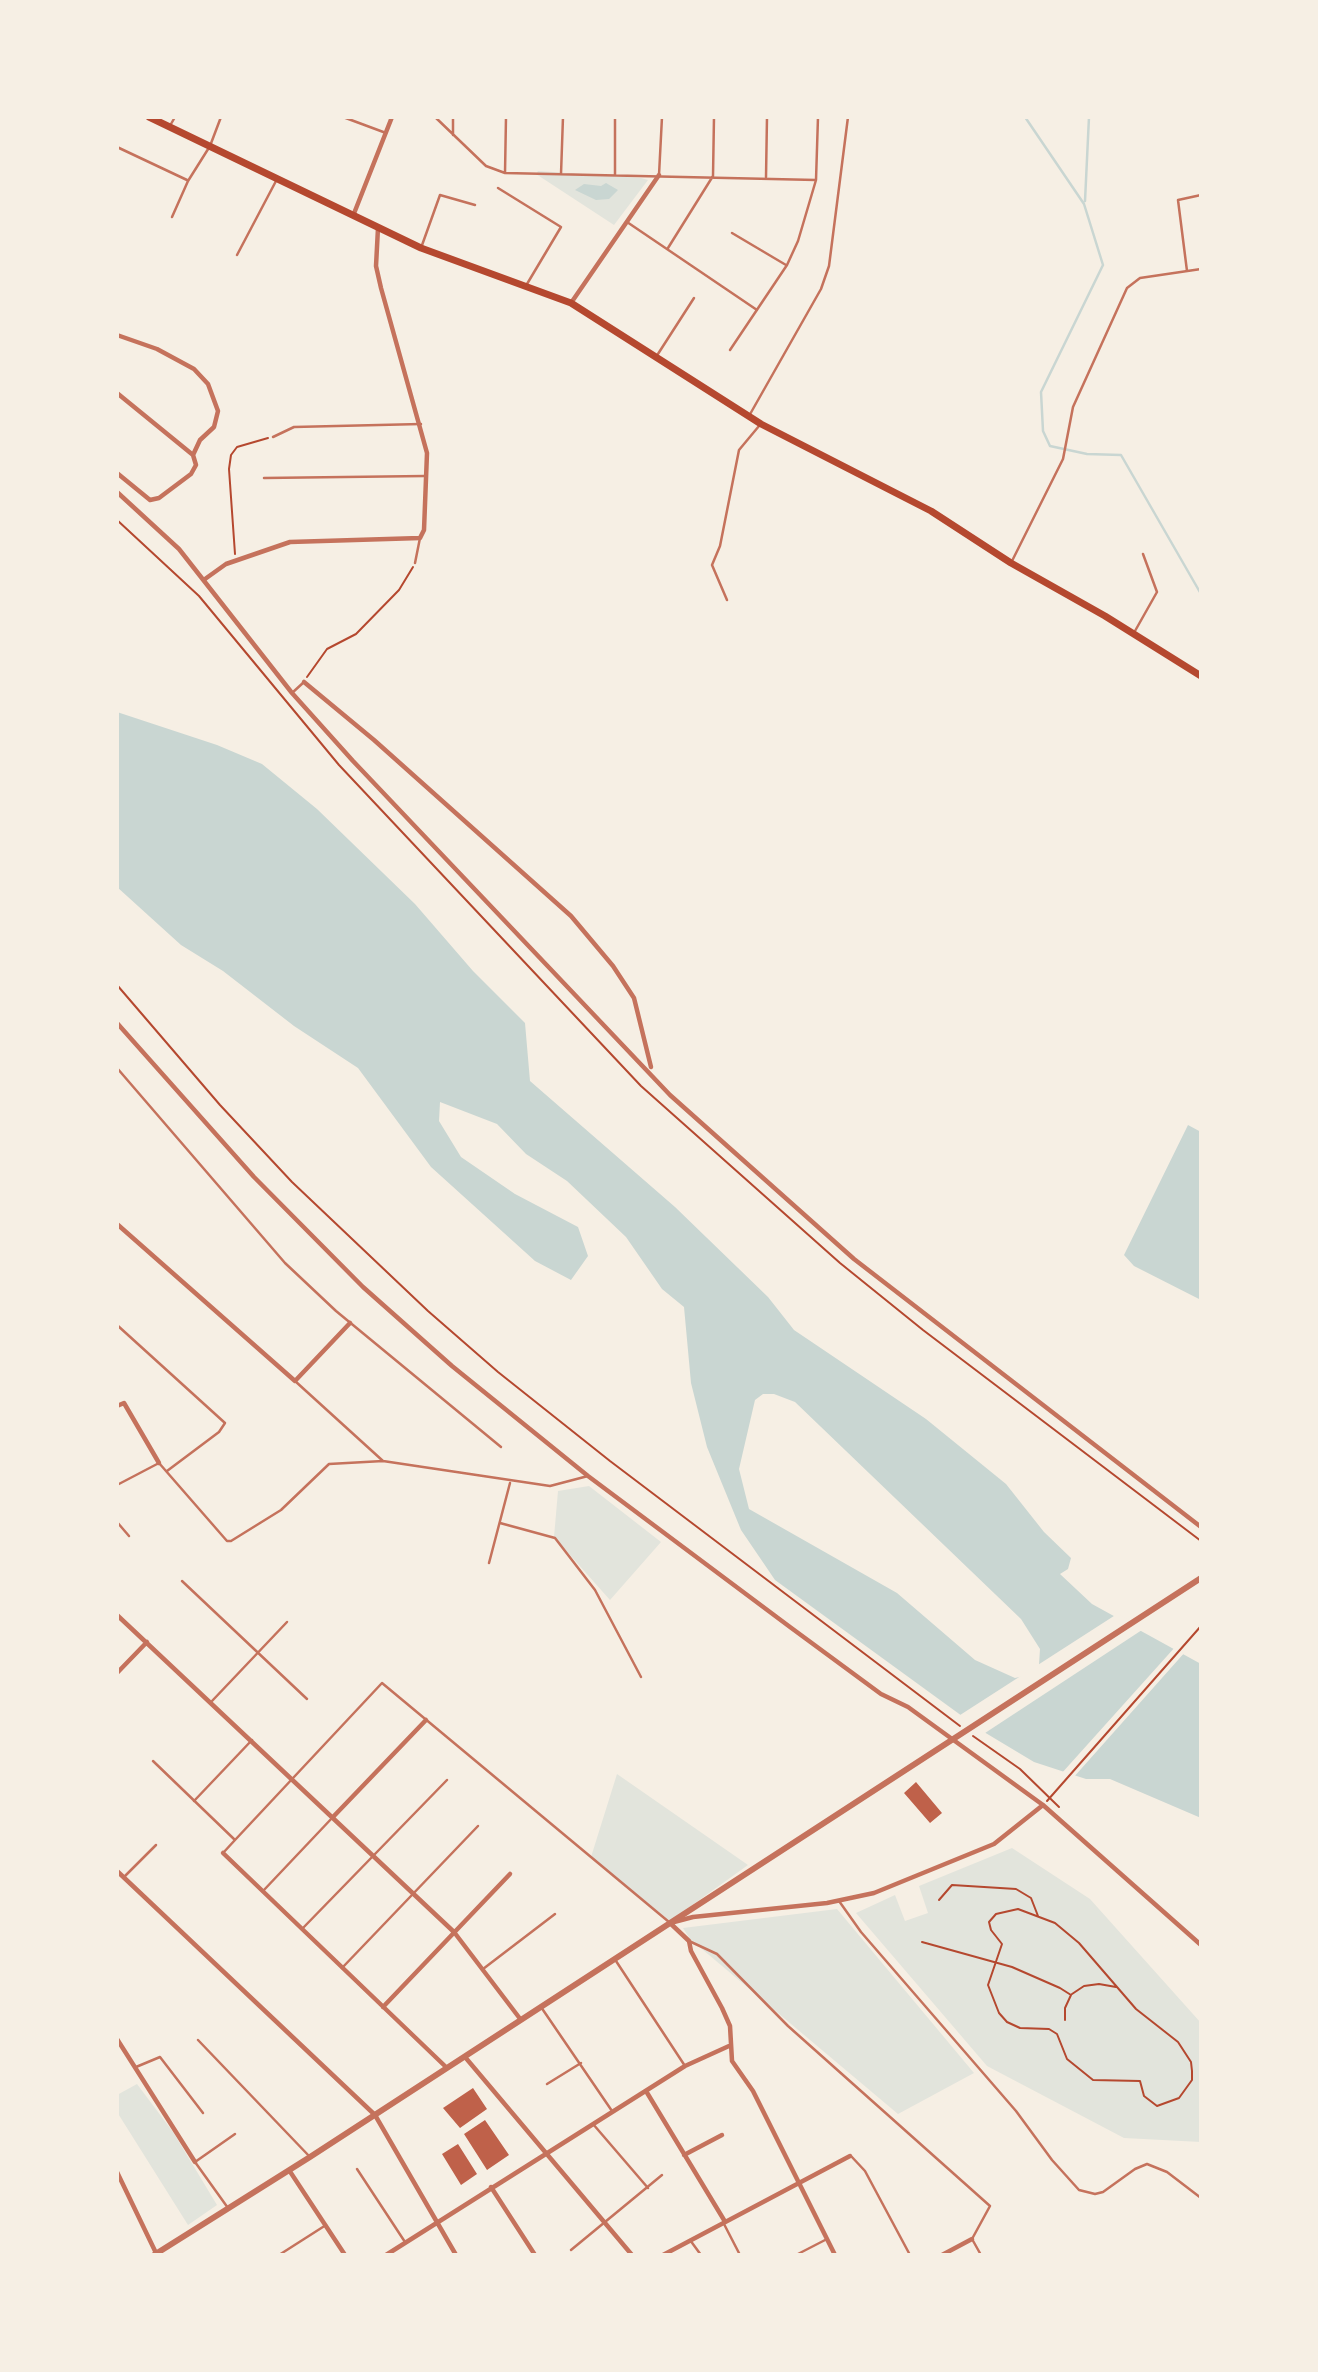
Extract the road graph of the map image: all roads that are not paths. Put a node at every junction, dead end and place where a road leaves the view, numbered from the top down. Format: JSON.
{"nodes":[{"id":1,"x":149,"y":117,"type":"edge"},
{"id":2,"x":175,"y":117,"type":"edge"},
{"id":3,"x":221,"y":117,"type":"edge"},
{"id":4,"x":343,"y":117,"type":"edge"},
{"id":5,"x":393,"y":117,"type":"edge"},
{"id":6,"x":435,"y":117,"type":"edge"},
{"id":7,"x":453,"y":117,"type":"edge"},
{"id":8,"x":506,"y":117,"type":"edge"},
{"id":9,"x":562,"y":117,"type":"edge"},
{"id":10,"x":615,"y":117,"type":"edge"},
{"id":11,"x":662,"y":117,"type":"edge"},
{"id":12,"x":714,"y":117,"type":"edge"},
{"id":13,"x":767,"y":117,"type":"edge"},
{"id":14,"x":818,"y":117,"type":"edge"},
{"id":15,"x":848,"y":117,"type":"edge"},
{"id":16,"x":170,"y":127,"type":"junction"},
{"id":17,"x":386,"y":133,"type":"junction"},
{"id":18,"x":453,"y":135,"type":"junction"},
{"id":19,"x":210,"y":146,"type":"junction"},
{"id":20,"x":117,"y":147,"type":"edge"},
{"id":21,"x":505,"y":173,"type":"junction"},
{"id":22,"x":561,"y":174,"type":"junction"},
{"id":23,"x":615,"y":175,"type":"junction"},
{"id":24,"x":659,"y":175,"type":"junction"},
{"id":25,"x":713,"y":176,"type":"junction"},
{"id":26,"x":766,"y":178,"type":"junction"},
{"id":27,"x":277,"y":180,"type":"junction"},
{"id":28,"x":816,"y":180,"type":"junction"},
{"id":29,"x":188,"y":181,"type":"junction"},
{"id":30,"x":498,"y":188,"type":"dead end"},
{"id":31,"x":1201,"y":195,"type":"edge"},
{"id":32,"x":475,"y":205,"type":"dead end"},
{"id":33,"x":354,"y":216,"type":"junction"},
{"id":34,"x":172,"y":217,"type":"dead end"},
{"id":35,"x":627,"y":222,"type":"junction"},
{"id":36,"x":378,"y":228,"type":"junction"},
{"id":37,"x":732,"y":233,"type":"dead end"},
{"id":38,"x":421,"y":248,"type":"junction"},
{"id":39,"x":667,"y":249,"type":"junction"},
{"id":40,"x":237,"y":255,"type":"dead end"},
{"id":41,"x":787,"y":265,"type":"junction"},
{"id":42,"x":1201,"y":269,"type":"edge"},
{"id":43,"x":1187,"y":271,"type":"junction"},
{"id":44,"x":527,"y":285,"type":"junction"},
{"id":45,"x":694,"y":298,"type":"dead end"},
{"id":46,"x":571,"y":303,"type":"junction"},
{"id":47,"x":757,"y":310,"type":"junction"},
{"id":48,"x":117,"y":335,"type":"edge"},
{"id":49,"x":730,"y":350,"type":"dead end"},
{"id":50,"x":655,"y":358,"type":"junction"},
{"id":51,"x":117,"y":393,"type":"edge"},
{"id":52,"x":749,"y":416,"type":"junction"},
{"id":53,"x":421,"y":424,"type":"junction"},
{"id":54,"x":761,"y":424,"type":"junction"},
{"id":55,"x":273,"y":437,"type":"road end"},
{"id":56,"x":193,"y":455,"type":"junction"},
{"id":57,"x":117,"y":473,"type":"edge"},
{"id":58,"x":428,"y":476,"type":"junction"},
{"id":59,"x":264,"y":478,"type":"dead end"},
{"id":60,"x":117,"y":492,"type":"edge"},
{"id":61,"x":420,"y":538,"type":"junction"},
{"id":62,"x":1143,"y":554,"type":"dead end"},
{"id":63,"x":415,"y":563,"type":"road end"},
{"id":64,"x":1011,"y":563,"type":"junction"},
{"id":65,"x":205,"y":579,"type":"junction"},
{"id":66,"x":727,"y":600,"type":"dead end"},
{"id":67,"x":1133,"y":634,"type":"junction"},
{"id":68,"x":1201,"y":676,"type":"edge"},
{"id":69,"x":304,"y":682,"type":"joint"},
{"id":70,"x":292,"y":693,"type":"junction"},
{"id":71,"x":117,"y":1023,"type":"edge"},
{"id":72,"x":650,"y":1067,"type":"dead end"},
{"id":73,"x":117,"y":1068,"type":"edge"},
{"id":74,"x":117,"y":1224,"type":"edge"},
{"id":75,"x":350,"y":1323,"type":"junction"},
{"id":76,"x":117,"y":1325,"type":"edge"},
{"id":77,"x":295,"y":1381,"type":"junction"},
{"id":78,"x":117,"y":1406,"type":"edge"},
{"id":79,"x":501,"y":1447,"type":"dead end"},
{"id":80,"x":383,"y":1461,"type":"junction"},
{"id":81,"x":159,"y":1463,"type":"junction"},
{"id":82,"x":167,"y":1471,"type":"junction"},
{"id":83,"x":588,"y":1476,"type":"junction"},
{"id":84,"x":510,"y":1483,"type":"junction"},
{"id":85,"x":117,"y":1485,"type":"edge"},
{"id":86,"x":117,"y":1522,"type":"edge"},
{"id":87,"x":500,"y":1523,"type":"junction"},
{"id":88,"x":1201,"y":1527,"type":"edge"},
{"id":89,"x":129,"y":1536,"type":"dead end"},
{"id":90,"x":489,"y":1563,"type":"dead end"},
{"id":91,"x":1201,"y":1578,"type":"edge"},
{"id":92,"x":182,"y":1581,"type":"dead end"},
{"id":93,"x":117,"y":1615,"type":"edge"},
{"id":94,"x":286,"y":1622,"type":"dead end"},
{"id":95,"x":147,"y":1642,"type":"junction"},
{"id":96,"x":258,"y":1653,"type":"junction"},
{"id":97,"x":117,"y":1673,"type":"edge"},
{"id":98,"x":641,"y":1677,"type":"dead end"},
{"id":99,"x":307,"y":1699,"type":"dead end"},
{"id":100,"x":212,"y":1702,"type":"junction"},
{"id":101,"x":426,"y":1720,"type":"junction"},
{"id":102,"x":949,"y":1739,"type":"junction"},
{"id":103,"x":252,"y":1740,"type":"junction"},
{"id":104,"x":153,"y":1762,"type":"dead end"},
{"id":105,"x":293,"y":1779,"type":"junction"},
{"id":106,"x":447,"y":1780,"type":"dead end"},
{"id":107,"x":194,"y":1801,"type":"junction"},
{"id":108,"x":1043,"y":1805,"type":"junction"},
{"id":109,"x":332,"y":1817,"type":"junction"},
{"id":110,"x":478,"y":1826,"type":"dead end"},
{"id":111,"x":235,"y":1840,"type":"junction"},
{"id":112,"x":156,"y":1845,"type":"dead end"},
{"id":113,"x":223,"y":1853,"type":"joint"},
{"id":114,"x":373,"y":1856,"type":"junction"},
{"id":115,"x":117,"y":1871,"type":"edge"},
{"id":116,"x":510,"y":1874,"type":"dead end"},
{"id":117,"x":124,"y":1877,"type":"junction"},
{"id":118,"x":263,"y":1891,"type":"junction"},
{"id":119,"x":413,"y":1894,"type":"junction"},
{"id":120,"x":839,"y":1901,"type":"junction"},
{"id":121,"x":555,"y":1914,"type":"dead end"},
{"id":122,"x":670,"y":1923,"type":"junction"},
{"id":123,"x":302,"y":1929,"type":"junction"},
{"id":124,"x":454,"y":1933,"type":"junction"},
{"id":125,"x":689,"y":1941,"type":"junction"},
{"id":126,"x":1201,"y":1945,"type":"edge"},
{"id":127,"x":614,"y":1959,"type":"junction"},
{"id":128,"x":342,"y":1968,"type":"junction"},
{"id":129,"x":483,"y":1969,"type":"junction"},
{"id":130,"x":383,"y":2007,"type":"junction"},
{"id":131,"x":541,"y":2007,"type":"junction"},
{"id":132,"x":521,"y":2020,"type":"junction"},
{"id":133,"x":198,"y":2040,"type":"dead end"},
{"id":134,"x":118,"y":2043,"type":"edge"},
{"id":135,"x":729,"y":2046,"type":"junction"},
{"id":136,"x":465,"y":2057,"type":"junction"},
{"id":137,"x":581,"y":2063,"type":"junction"},
{"id":138,"x":685,"y":2066,"type":"junction"},
{"id":139,"x":136,"y":2067,"type":"junction"},
{"id":140,"x":447,"y":2068,"type":"junction"},
{"id":141,"x":547,"y":2084,"type":"dead end"},
{"id":142,"x":646,"y":2091,"type":"junction"},
{"id":143,"x":612,"y":2111,"type":"junction"},
{"id":144,"x":203,"y":2113,"type":"dead end"},
{"id":145,"x":374,"y":2115,"type":"junction"},
{"id":146,"x":593,"y":2124,"type":"junction"},
{"id":147,"x":235,"y":2134,"type":"dead end"},
{"id":148,"x":722,"y":2135,"type":"dead end"},
{"id":149,"x":546,"y":2152,"type":"junction"},
{"id":150,"x":684,"y":2155,"type":"junction"},
{"id":151,"x":850,"y":2156,"type":"joint"},
{"id":152,"x":310,"y":2157,"type":"junction"},
{"id":153,"x":195,"y":2162,"type":"junction"},
{"id":154,"x":357,"y":2169,"type":"dead end"},
{"id":155,"x":289,"y":2170,"type":"junction"},
{"id":156,"x":117,"y":2172,"type":"edge"},
{"id":157,"x":662,"y":2175,"type":"dead end"},
{"id":158,"x":797,"y":2182,"type":"junction"},
{"id":159,"x":491,"y":2187,"type":"junction"},
{"id":160,"x":648,"y":2188,"type":"junction"},
{"id":161,"x":1201,"y":2198,"type":"edge"},
{"id":162,"x":228,"y":2208,"type":"junction"},
{"id":163,"x":724,"y":2220,"type":"junction"},
{"id":164,"x":438,"y":2221,"type":"junction"},
{"id":165,"x":606,"y":2224,"type":"junction"},
{"id":166,"x":326,"y":2225,"type":"junction"},
{"id":167,"x":827,"y":2239,"type":"junction"},
{"id":168,"x":972,"y":2239,"type":"junction"},
{"id":169,"x":690,"y":2240,"type":"junction"},
{"id":170,"x":405,"y":2242,"type":"junction"},
{"id":171,"x":571,"y":2250,"type":"dead end"},
{"id":172,"x":155,"y":2254,"type":"edge"},
{"id":173,"x":279,"y":2255,"type":"edge"},
{"id":174,"x":345,"y":2255,"type":"edge"},
{"id":175,"x":386,"y":2255,"type":"edge"},
{"id":176,"x":456,"y":2255,"type":"edge"},
{"id":177,"x":535,"y":2255,"type":"edge"},
{"id":178,"x":632,"y":2255,"type":"edge"},
{"id":179,"x":663,"y":2255,"type":"edge"},
{"id":180,"x":701,"y":2255,"type":"edge"},
{"id":181,"x":740,"y":2255,"type":"edge"},
{"id":182,"x":796,"y":2255,"type":"edge"},
{"id":183,"x":835,"y":2255,"type":"edge"},
{"id":184,"x":909,"y":2255,"type":"edge"},
{"id":185,"x":942,"y":2255,"type":"edge"},
{"id":186,"x":981,"y":2255,"type":"edge"}],
"edges":[{"from":1,"to":16,"type":"main road"},
{"from":2,"to":16,"type":"lane"},
{"from":3,"to":19,"type":"lane"},
{"from":4,"to":17,"type":"lane"},
{"from":5,"to":17,"type":"street"},
{"from":6,"to":18,"type":"lane"},
{"from":7,"to":18,"type":"lane"},
{"from":8,"to":21,"type":"lane"},
{"from":9,"to":22,"type":"lane"},
{"from":10,"to":23,"type":"lane"},
{"from":11,"to":24,"type":"lane"},
{"from":12,"to":25,"type":"lane"},
{"from":13,"to":26,"type":"lane"},
{"from":14,"to":28,"type":"lane"},
{"from":15,"to":52,"type":"lane"},
{"from":16,"to":19,"type":"main road"},
{"from":17,"to":33,"type":"street"},
{"from":18,"to":21,"type":"lane"},
{"from":19,"to":27,"type":"main road"},
{"from":19,"to":29,"type":"lane"},
{"from":20,"to":29,"type":"lane"},
{"from":21,"to":22,"type":"lane"},
{"from":22,"to":23,"type":"lane"},
{"from":23,"to":24,"type":"lane"},
{"from":24,"to":25,"type":"lane"},
{"from":24,"to":35,"type":"street"},
{"from":25,"to":26,"type":"lane"},
{"from":25,"to":39,"type":"lane"},
{"from":26,"to":28,"type":"lane"},
{"from":27,"to":33,"type":"main road"},
{"from":27,"to":40,"type":"lane"},
{"from":28,"to":41,"type":"lane"},
{"from":29,"to":34,"type":"lane"},
{"from":30,"to":44,"type":"lane"},
{"from":31,"to":43,"type":"lane"},
{"from":32,"to":38,"type":"lane"},
{"from":33,"to":36,"type":"main road"},
{"from":35,"to":39,"type":"lane"},
{"from":35,"to":46,"type":"street"},
{"from":36,"to":38,"type":"main road"},
{"from":36,"to":53,"type":"street"},
{"from":37,"to":41,"type":"lane"},
{"from":38,"to":44,"type":"main road"},
{"from":39,"to":47,"type":"lane"},
{"from":41,"to":47,"type":"lane"},
{"from":42,"to":43,"type":"lane"},
{"from":43,"to":64,"type":"lane"},
{"from":44,"to":46,"type":"main road"},
{"from":45,"to":50,"type":"lane"},
{"from":46,"to":50,"type":"main road"},
{"from":47,"to":49,"type":"lane"},
{"from":48,"to":56,"type":"street"},
{"from":50,"to":52,"type":"main road"},
{"from":51,"to":56,"type":"street"},
{"from":52,"to":54,"type":"main road"},
{"from":53,"to":55,"type":"lane"},
{"from":53,"to":58,"type":"street"},
{"from":54,"to":64,"type":"main road"},
{"from":54,"to":66,"type":"lane"},
{"from":56,"to":57,"type":"street"},
{"from":58,"to":59,"type":"lane"},
{"from":58,"to":61,"type":"street"},
{"from":60,"to":65,"type":"street"},
{"from":61,"to":63,"type":"lane"},
{"from":61,"to":65,"type":"street"},
{"from":62,"to":67,"type":"lane"},
{"from":64,"to":67,"type":"main road"},
{"from":65,"to":70,"type":"street"},
{"from":67,"to":68,"type":"main road"},
{"from":69,"to":70,"type":"lane"},
{"from":69,"to":72,"type":"street"},
{"from":70,"to":88,"type":"street"},
{"from":71,"to":83,"type":"street"},
{"from":73,"to":75,"type":"lane"},
{"from":74,"to":77,"type":"street"},
{"from":75,"to":77,"type":"street"},
{"from":75,"to":79,"type":"lane"},
{"from":76,"to":82,"type":"lane"},
{"from":77,"to":80,"type":"lane"},
{"from":78,"to":81,"type":"street"},
{"from":80,"to":82,"type":"lane"},
{"from":80,"to":84,"type":"lane"},
{"from":81,"to":82,"type":"lane"},
{"from":81,"to":85,"type":"lane"},
{"from":83,"to":84,"type":"lane"},
{"from":83,"to":102,"type":"street"},
{"from":84,"to":87,"type":"lane"},
{"from":86,"to":89,"type":"lane"},
{"from":87,"to":90,"type":"lane"},
{"from":87,"to":98,"type":"lane"},
{"from":91,"to":102,"type":"street"},
{"from":92,"to":96,"type":"lane"},
{"from":93,"to":95,"type":"street"},
{"from":94,"to":96,"type":"lane"},
{"from":95,"to":97,"type":"street"},
{"from":95,"to":100,"type":"street"},
{"from":96,"to":99,"type":"lane"},
{"from":96,"to":100,"type":"lane"},
{"from":100,"to":103,"type":"street"},
{"from":101,"to":105,"type":"lane"},
{"from":101,"to":109,"type":"street"},
{"from":101,"to":122,"type":"lane"},
{"from":102,"to":108,"type":"street"},
{"from":102,"to":122,"type":"street"},
{"from":103,"to":105,"type":"street"},
{"from":103,"to":107,"type":"lane"},
{"from":104,"to":107,"type":"lane"},
{"from":105,"to":109,"type":"street"},
{"from":105,"to":111,"type":"lane"},
{"from":106,"to":114,"type":"lane"},
{"from":107,"to":111,"type":"lane"},
{"from":108,"to":120,"type":"street"},
{"from":108,"to":126,"type":"street"},
{"from":109,"to":114,"type":"street"},
{"from":109,"to":118,"type":"lane"},
{"from":110,"to":119,"type":"lane"},
{"from":111,"to":113,"type":"lane"},
{"from":112,"to":117,"type":"lane"},
{"from":113,"to":118,"type":"street"},
{"from":114,"to":119,"type":"street"},
{"from":114,"to":123,"type":"lane"},
{"from":115,"to":117,"type":"street"},
{"from":116,"to":124,"type":"street"},
{"from":117,"to":145,"type":"street"},
{"from":118,"to":123,"type":"street"},
{"from":119,"to":124,"type":"street"},
{"from":119,"to":128,"type":"lane"},
{"from":120,"to":122,"type":"street"},
{"from":120,"to":161,"type":"lane"},
{"from":121,"to":129,"type":"lane"},
{"from":122,"to":125,"type":"street"},
{"from":122,"to":127,"type":"street"},
{"from":123,"to":128,"type":"street"},
{"from":124,"to":129,"type":"street"},
{"from":124,"to":130,"type":"street"},
{"from":125,"to":135,"type":"street"},
{"from":125,"to":168,"type":"lane"},
{"from":127,"to":131,"type":"street"},
{"from":127,"to":138,"type":"lane"},
{"from":128,"to":130,"type":"street"},
{"from":129,"to":132,"type":"street"},
{"from":130,"to":140,"type":"street"},
{"from":131,"to":132,"type":"street"},
{"from":131,"to":137,"type":"lane"},
{"from":132,"to":136,"type":"street"},
{"from":133,"to":152,"type":"lane"},
{"from":134,"to":139,"type":"street"},
{"from":135,"to":138,"type":"street"},
{"from":135,"to":158,"type":"street"},
{"from":136,"to":140,"type":"street"},
{"from":136,"to":149,"type":"street"},
{"from":137,"to":141,"type":"lane"},
{"from":137,"to":143,"type":"lane"},
{"from":138,"to":142,"type":"street"},
{"from":139,"to":144,"type":"lane"},
{"from":139,"to":153,"type":"street"},
{"from":140,"to":145,"type":"street"},
{"from":142,"to":143,"type":"street"},
{"from":142,"to":150,"type":"street"},
{"from":143,"to":146,"type":"street"},
{"from":145,"to":152,"type":"street"},
{"from":145,"to":164,"type":"street"},
{"from":146,"to":149,"type":"street"},
{"from":146,"to":160,"type":"lane"},
{"from":147,"to":153,"type":"lane"},
{"from":148,"to":150,"type":"street"},
{"from":149,"to":159,"type":"street"},
{"from":149,"to":165,"type":"street"},
{"from":150,"to":163,"type":"street"},
{"from":151,"to":158,"type":"street"},
{"from":151,"to":184,"type":"lane"},
{"from":152,"to":155,"type":"street"},
{"from":153,"to":162,"type":"lane"},
{"from":154,"to":170,"type":"lane"},
{"from":155,"to":162,"type":"street"},
{"from":155,"to":166,"type":"street"},
{"from":156,"to":172,"type":"street"},
{"from":157,"to":160,"type":"lane"},
{"from":158,"to":163,"type":"street"},
{"from":158,"to":167,"type":"street"},
{"from":159,"to":164,"type":"street"},
{"from":159,"to":177,"type":"street"},
{"from":160,"to":165,"type":"lane"},
{"from":162,"to":172,"type":"street"},
{"from":163,"to":169,"type":"street"},
{"from":163,"to":181,"type":"lane"},
{"from":164,"to":170,"type":"street"},
{"from":164,"to":176,"type":"street"},
{"from":165,"to":171,"type":"lane"},
{"from":165,"to":178,"type":"street"},
{"from":166,"to":173,"type":"lane"},
{"from":166,"to":174,"type":"street"},
{"from":167,"to":182,"type":"lane"},
{"from":167,"to":183,"type":"street"},
{"from":168,"to":185,"type":"street"},
{"from":168,"to":186,"type":"lane"},
{"from":169,"to":179,"type":"street"},
{"from":169,"to":180,"type":"lane"},
{"from":170,"to":175,"type":"street"}]}
